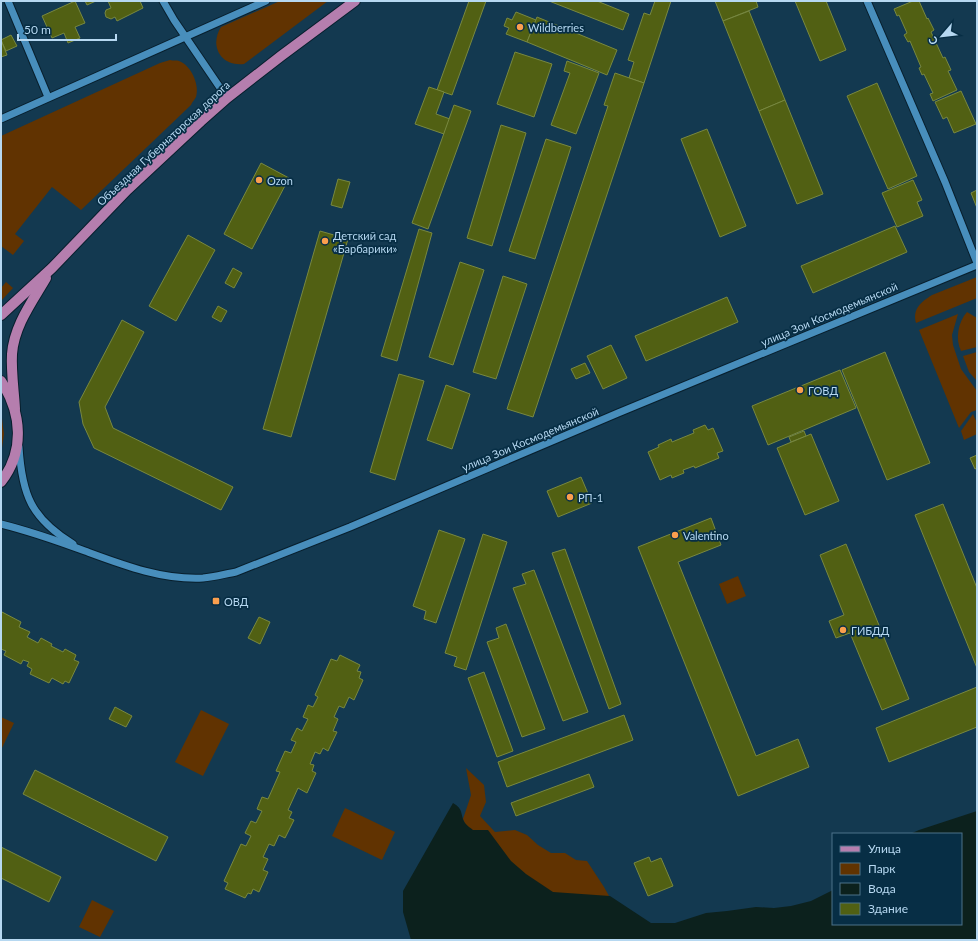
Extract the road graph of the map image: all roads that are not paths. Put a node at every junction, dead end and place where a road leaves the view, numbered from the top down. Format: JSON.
{"nodes":[{"id":1,"x":8,"y":1,"type":"edge"},
{"id":2,"x":163,"y":1,"type":"edge"},
{"id":3,"x":266,"y":1,"type":"edge"},
{"id":4,"x":355,"y":1,"type":"edge"},
{"id":5,"x":867,"y":1,"type":"edge"},
{"id":6,"x":186,"y":37,"type":"junction"},
{"id":7,"x":48,"y":97,"type":"junction"},
{"id":8,"x":227,"y":98,"type":"junction"},
{"id":9,"x":1,"y":119,"type":"edge"},
{"id":10,"x":977,"y":264,"type":"edge"},
{"id":11,"x":52,"y":268,"type":"junction"},
{"id":12,"x":1,"y":315,"type":"edge"},
{"id":13,"x":1,"y":381,"type":"edge"},
{"id":14,"x":15,"y":409,"type":"junction"},
{"id":15,"x":18,"y":428,"type":"junction"},
{"id":16,"x":1,"y":482,"type":"edge"},
{"id":17,"x":1,"y":524,"type":"edge"},
{"id":18,"x":84,"y":550,"type":"junction"}],
"edges":[{"from":1,"to":7,"type":"street"},
{"from":2,"to":6,"type":"street"},
{"from":3,"to":6,"type":"street"},
{"from":4,"to":8,"type":"main road","name":"Объездная Губернаторская дорога"},
{"from":5,"to":10,"type":"street"},
{"from":6,"to":7,"type":"street"},
{"from":6,"to":8,"type":"street"},
{"from":7,"to":9,"type":"street"},
{"from":8,"to":11,"type":"main road","name":"Объездная Губернаторская дорога"},
{"from":10,"to":18,"type":"street","name":"улица Зои Космодемьянской"},
{"from":11,"to":12,"type":"main road"},
{"from":11,"to":14,"type":"main road"},
{"from":13,"to":14,"type":"main road"},
{"from":14,"to":15,"type":"main road"},
{"from":15,"to":16,"type":"main road"},
{"from":15,"to":18,"type":"street"},
{"from":17,"to":18,"type":"street"}]}
